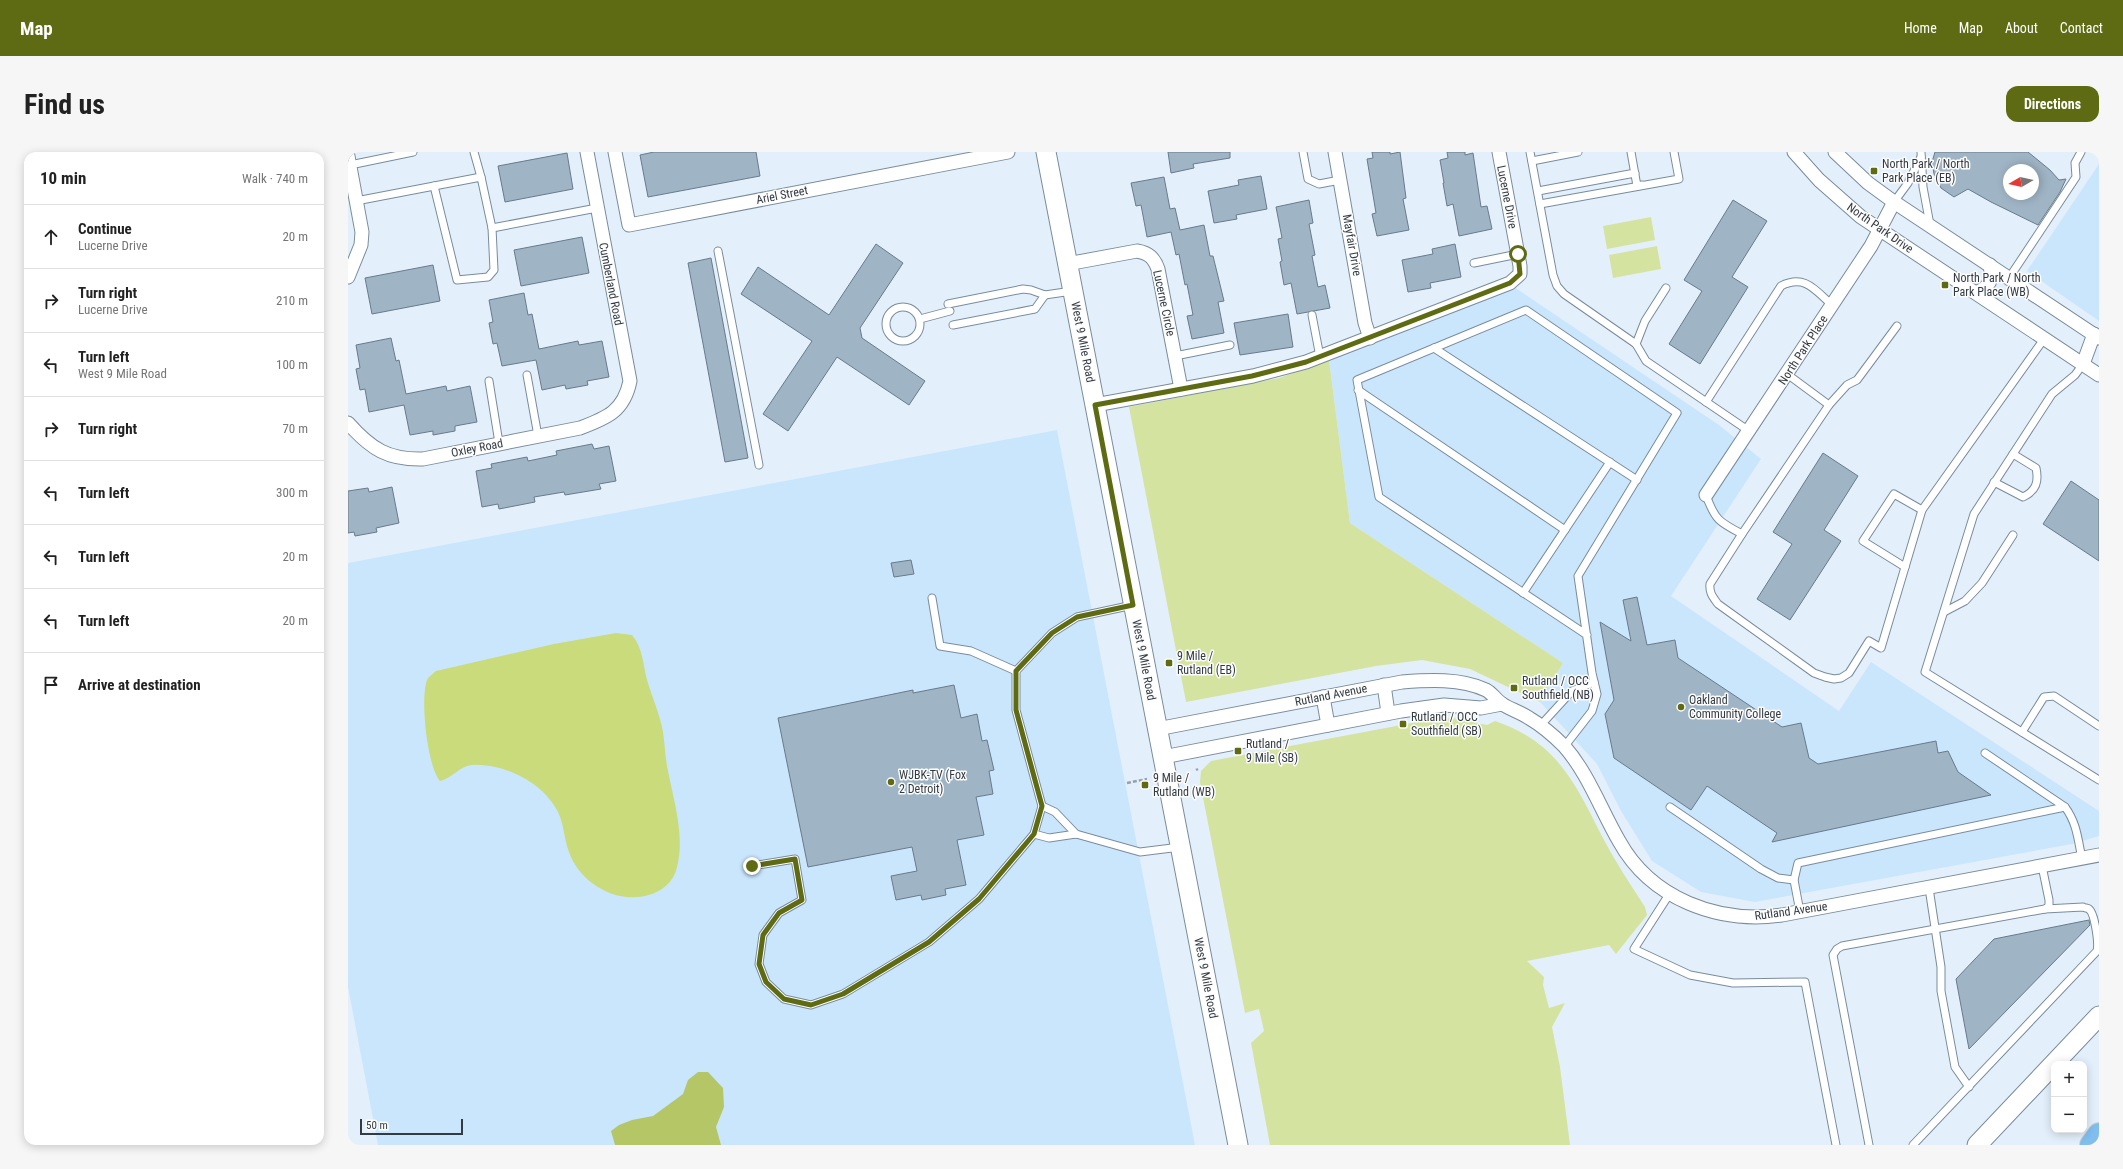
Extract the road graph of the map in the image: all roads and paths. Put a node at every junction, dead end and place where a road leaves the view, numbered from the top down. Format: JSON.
{"nodes":[{"id":1,"x":413,"y":152,"type":"edge"},
{"id":2,"x":474,"y":152,"type":"edge"},
{"id":3,"x":587,"y":152,"type":"edge"},
{"id":4,"x":615,"y":152,"type":"edge"},
{"id":5,"x":1008,"y":152,"type":"edge"},
{"id":6,"x":1046,"y":152,"type":"edge"},
{"id":7,"x":1303,"y":152,"type":"edge"},
{"id":8,"x":1335,"y":152,"type":"edge"},
{"id":9,"x":1499,"y":152,"type":"edge"},
{"id":10,"x":1530,"y":152,"type":"edge"},
{"id":11,"x":1578,"y":152,"type":"edge"},
{"id":12,"x":1631,"y":152,"type":"edge"},
{"id":13,"x":1674,"y":152,"type":"edge"},
{"id":14,"x":1794,"y":152,"type":"edge"},
{"id":15,"x":1835,"y":152,"type":"edge"},
{"id":16,"x":2081,"y":152,"type":"edge"},
{"id":17,"x":1921,"y":154,"type":"edge"},
{"id":18,"x":349,"y":160,"type":"edge"},
{"id":19,"x":1532,"y":161,"type":"junction"},
{"id":20,"x":1635,"y":173,"type":"junction"},
{"id":21,"x":481,"y":178,"type":"junction"},
{"id":22,"x":1340,"y":180,"type":"junction"},
{"id":23,"x":434,"y":186,"type":"junction"},
{"id":24,"x":1636,"y":187,"type":"junction"},
{"id":25,"x":1538,"y":191,"type":"junction"},
{"id":26,"x":356,"y":201,"type":"junction"},
{"id":27,"x":1894,"y":202,"type":"junction"},
{"id":28,"x":1540,"y":204,"type":"junction"},
{"id":29,"x":597,"y":208,"type":"junction"},
{"id":30,"x":1930,"y":226,"type":"junction"},
{"id":31,"x":492,"y":228,"type":"junction"},
{"id":32,"x":1879,"y":229,"type":"junction"},
{"id":33,"x":718,"y":251,"type":"dead end"},
{"id":34,"x":1518,"y":254,"type":"junction"},
{"id":35,"x":1474,"y":263,"type":"dead end"},
{"id":36,"x":1067,"y":264,"type":"junction"},
{"id":37,"x":1990,"y":265,"type":"junction"},
{"id":38,"x":348,"y":277,"type":"edge"},
{"id":39,"x":2009,"y":278,"type":"junction"},
{"id":40,"x":1666,"y":288,"type":"dead end"},
{"id":41,"x":1072,"y":291,"type":"junction"},
{"id":42,"x":1976,"y":293,"type":"junction"},
{"id":43,"x":1045,"y":295,"type":"junction"},
{"id":44,"x":1832,"y":305,"type":"junction"},
{"id":45,"x":1312,"y":315,"type":"dead end"},
{"id":46,"x":920,"y":319,"type":"junction"},
{"id":47,"x":953,"y":325,"type":"dead end"},
{"id":48,"x":1897,"y":326,"type":"dead end"},
{"id":49,"x":2096,"y":336,"type":"edge"},
{"id":50,"x":1370,"y":338,"type":"junction"},
{"id":51,"x":2044,"y":339,"type":"junction"},
{"id":52,"x":1636,"y":344,"type":"junction"},
{"id":53,"x":1230,"y":345,"type":"dead end"},
{"id":54,"x":1434,"y":348,"type":"junction"},
{"id":55,"x":1175,"y":356,"type":"junction"},
{"id":56,"x":1320,"y":358,"type":"junction"},
{"id":57,"x":2082,"y":364,"type":"junction"},
{"id":58,"x":1787,"y":374,"type":"junction"},
{"id":59,"x":527,"y":375,"type":"dead end"},
{"id":60,"x":2099,"y":375,"type":"edge"},
{"id":61,"x":488,"y":381,"type":"dead end"},
{"id":62,"x":1181,"y":390,"type":"junction"},
{"id":63,"x":1358,"y":390,"type":"junction"},
{"id":64,"x":1706,"y":402,"type":"junction"},
{"id":65,"x":1095,"y":405,"type":"junction"},
{"id":66,"x":1829,"y":405,"type":"junction"},
{"id":67,"x":615,"y":412,"type":"joint"},
{"id":68,"x":348,"y":422,"type":"edge"},
{"id":69,"x":1749,"y":431,"type":"junction"},
{"id":70,"x":538,"y":436,"type":"junction"},
{"id":71,"x":499,"y":443,"type":"junction"},
{"id":72,"x":2013,"y":454,"type":"junction"},
{"id":73,"x":1610,"y":462,"type":"junction"},
{"id":74,"x":759,"y":465,"type":"dead end"},
{"id":75,"x":1637,"y":480,"type":"junction"},
{"id":76,"x":1994,"y":482,"type":"junction"},
{"id":77,"x":1706,"y":495,"type":"joint"},
{"id":78,"x":1922,"y":510,"type":"junction"},
{"id":79,"x":1565,"y":530,"type":"junction"},
{"id":80,"x":1742,"y":534,"type":"junction"},
{"id":81,"x":2013,"y":535,"type":"dead end"},
{"id":82,"x":1905,"y":567,"type":"junction"},
{"id":83,"x":1523,"y":593,"type":"junction"},
{"id":84,"x":932,"y":598,"type":"dead end"},
{"id":85,"x":1133,"y":605,"type":"junction"},
{"id":86,"x":1944,"y":612,"type":"junction"},
{"id":87,"x":1587,"y":635,"type":"junction"},
{"id":88,"x":1016,"y":671,"type":"junction"},
{"id":89,"x":1594,"y":682,"type":"junction"},
{"id":90,"x":1384,"y":685,"type":"junction"},
{"id":91,"x":1322,"y":697,"type":"junction"},
{"id":92,"x":1502,"y":704,"type":"junction"},
{"id":93,"x":1388,"y":713,"type":"junction"},
{"id":94,"x":1328,"y":725,"type":"junction"},
{"id":95,"x":1540,"y":726,"type":"junction"},
{"id":96,"x":2099,"y":726,"type":"edge"},
{"id":97,"x":1157,"y":729,"type":"junction"},
{"id":98,"x":2022,"y":732,"type":"junction"},
{"id":99,"x":1564,"y":747,"type":"junction"},
{"id":100,"x":1985,"y":753,"type":"dead end"},
{"id":101,"x":1163,"y":758,"type":"junction"},
{"id":102,"x":1147,"y":779,"type":"dead end"},
{"id":103,"x":2099,"y":780,"type":"edge"},
{"id":104,"x":1127,"y":783,"type":"dead end"},
{"id":105,"x":1042,"y":806,"type":"junction"},
{"id":106,"x":1670,"y":807,"type":"dead end"},
{"id":107,"x":2065,"y":807,"type":"junction"},
{"id":108,"x":1034,"y":834,"type":"junction"},
{"id":109,"x":1076,"y":834,"type":"junction"},
{"id":110,"x":1180,"y":847,"type":"junction"},
{"id":111,"x":2099,"y":856,"type":"edge"},
{"id":112,"x":2082,"y":859,"type":"junction"},
{"id":113,"x":752,"y":866,"type":"dead end"},
{"id":114,"x":2042,"y":866,"type":"junction"},
{"id":115,"x":1794,"y":880,"type":"junction"},
{"id":116,"x":1929,"y":888,"type":"junction"},
{"id":117,"x":1670,"y":893,"type":"junction"},
{"id":118,"x":2045,"y":910,"type":"junction"},
{"id":119,"x":1800,"y":912,"type":"junction"},
{"id":120,"x":1936,"y":930,"type":"junction"},
{"id":121,"x":2099,"y":1016,"type":"edge"},
{"id":122,"x":1969,"y":1086,"type":"junction"},
{"id":123,"x":2099,"y":1134,"type":"edge"},
{"id":124,"x":1238,"y":1145,"type":"edge"},
{"id":125,"x":1836,"y":1145,"type":"edge"},
{"id":126,"x":1869,"y":1145,"type":"edge"},
{"id":127,"x":1913,"y":1145,"type":"edge"},
{"id":128,"x":1977,"y":1145,"type":"edge"},
{"id":129,"x":2091,"y":1145,"type":"edge"}],
"edges":[{"from":1,"to":18,"type":"lane"},
{"from":2,"to":21,"type":"lane"},
{"from":3,"to":29,"type":"street","name":"Cumberland Road"},
{"from":4,"to":5,"type":"street","name":"Ariel Street"},
{"from":6,"to":36,"type":"main road","name":"West 9 Mile Road"},
{"from":7,"to":22,"type":"lane"},
{"from":8,"to":22,"type":"street","name":"Mayfair Drive"},
{"from":9,"to":34,"type":"street","name":"Lucerne Drive"},
{"from":10,"to":19,"type":"lane"},
{"from":11,"to":19,"type":"lane"},
{"from":12,"to":20,"type":"lane"},
{"from":12,"to":24,"type":"lane"},
{"from":13,"to":20,"type":"lane"},
{"from":13,"to":24,"type":"lane"},
{"from":14,"to":32,"type":"street","name":"North Park Drive"},
{"from":15,"to":27,"type":"street"},
{"from":16,"to":39,"type":"lane"},
{"from":17,"to":27,"type":"lane"},
{"from":17,"to":30,"type":"lane"},
{"from":18,"to":26,"type":"street"},
{"from":19,"to":25,"type":"lane"},
{"from":20,"to":25,"type":"lane"},
{"from":21,"to":23,"type":"lane"},
{"from":21,"to":31,"type":"lane"},
{"from":22,"to":50,"type":"street","name":"Mayfair Drive"},
{"from":23,"to":26,"type":"lane"},
{"from":23,"to":31,"type":"lane"},
{"from":24,"to":28,"type":"lane"},
{"from":25,"to":28,"type":"lane"},
{"from":26,"to":38,"type":"street"},
{"from":27,"to":30,"type":"street"},
{"from":27,"to":32,"type":"street","name":"North Park Place"},
{"from":28,"to":52,"type":"lane"},
{"from":29,"to":31,"type":"lane"},
{"from":29,"to":67,"type":"street","name":"Cumberland Road"},
{"from":30,"to":37,"type":"street"},
{"from":32,"to":42,"type":"street","name":"North Park Drive"},
{"from":32,"to":44,"type":"street","name":"North Park Place"},
{"from":33,"to":74,"type":"lane"},
{"from":34,"to":35,"type":"lane"},
{"from":34,"to":50,"type":"street","name":"Lucerne Drive"},
{"from":36,"to":41,"type":"main road","name":"West 9 Mile Road"},
{"from":36,"to":55,"type":"street","name":"Lucerne Circle"},
{"from":37,"to":39,"type":"street"},
{"from":37,"to":42,"type":"street"},
{"from":39,"to":49,"type":"street"},
{"from":40,"to":52,"type":"lane"},
{"from":41,"to":43,"type":"lane"},
{"from":41,"to":65,"type":"main road","name":"West 9 Mile Road"},
{"from":42,"to":51,"type":"street","name":"North Park Drive"},
{"from":43,"to":46,"type":"lane"},
{"from":43,"to":47,"type":"lane"},
{"from":44,"to":58,"type":"street","name":"North Park Place"},
{"from":44,"to":64,"type":"lane"},
{"from":45,"to":56,"type":"lane"},
{"from":46,"to":46,"type":"lane"},
{"from":48,"to":66,"type":"lane"},
{"from":49,"to":57,"type":"street"},
{"from":50,"to":56,"type":"street","name":"Lucerne Drive"},
{"from":51,"to":57,"type":"street","name":"North Park Drive"},
{"from":51,"to":78,"type":"lane"},
{"from":52,"to":64,"type":"lane"},
{"from":53,"to":55,"type":"lane"},
{"from":54,"to":63,"type":"lane"},
{"from":54,"to":73,"type":"lane"},
{"from":54,"to":75,"type":"lane"},
{"from":55,"to":62,"type":"street","name":"Lucerne Circle"},
{"from":56,"to":62,"type":"street","name":"Lucerne Drive"},
{"from":57,"to":60,"type":"street","name":"North Park Drive"},
{"from":57,"to":72,"type":"lane"},
{"from":58,"to":66,"type":"lane"},
{"from":58,"to":69,"type":"street","name":"North Park Place"},
{"from":59,"to":70,"type":"lane"},
{"from":61,"to":71,"type":"lane"},
{"from":62,"to":65,"type":"street","name":"Lucerne Drive"},
{"from":63,"to":79,"type":"lane"},
{"from":63,"to":83,"type":"lane"},
{"from":64,"to":69,"type":"lane"},
{"from":65,"to":85,"type":"main road","name":"West 9 Mile Road"},
{"from":66,"to":80,"type":"lane"},
{"from":67,"to":70,"type":"street","name":"Oxley Road"},
{"from":68,"to":71,"type":"street","name":"Oxley Road"},
{"from":69,"to":77,"type":"street","name":"North Park Place"},
{"from":70,"to":71,"type":"street","name":"Oxley Road"},
{"from":72,"to":76,"type":"lane"},
{"from":72,"to":76,"type":"lane"},
{"from":73,"to":75,"type":"lane"},
{"from":73,"to":79,"type":"lane"},
{"from":75,"to":87,"type":"lane"},
{"from":76,"to":86,"type":"lane"},
{"from":77,"to":80,"type":"lane"},
{"from":78,"to":82,"type":"lane"},
{"from":78,"to":82,"type":"lane"},
{"from":79,"to":83,"type":"lane"},
{"from":80,"to":82,"type":"lane"},
{"from":81,"to":86,"type":"lane"},
{"from":83,"to":87,"type":"lane"},
{"from":84,"to":88,"type":"lane"},
{"from":85,"to":88,"type":"lane"},
{"from":85,"to":97,"type":"main road","name":"West 9 Mile Road"},
{"from":86,"to":98,"type":"lane"},
{"from":87,"to":89,"type":"lane"},
{"from":88,"to":105,"type":"lane"},
{"from":89,"to":95,"type":"lane"},
{"from":89,"to":99,"type":"lane"},
{"from":90,"to":91,"type":"street","name":"Rutland Avenue"},
{"from":90,"to":92,"type":"street","name":"Rutland Avenue"},
{"from":90,"to":93,"type":"street"},
{"from":91,"to":94,"type":"street"},
{"from":91,"to":97,"type":"street","name":"Rutland Avenue"},
{"from":92,"to":93,"type":"street"},
{"from":92,"to":95,"type":"street","name":"Rutland Avenue"},
{"from":93,"to":94,"type":"street"},
{"from":94,"to":101,"type":"street"},
{"from":95,"to":99,"type":"street","name":"Rutland Avenue"},
{"from":96,"to":98,"type":"lane"},
{"from":97,"to":101,"type":"main road","name":"West 9 Mile Road"},
{"from":98,"to":103,"type":"lane"},
{"from":99,"to":117,"type":"street","name":"Rutland Avenue"},
{"from":100,"to":107,"type":"lane"},
{"from":101,"to":110,"type":"main road","name":"West 9 Mile Road"},
{"from":102,"to":104,"type":"path"},
{"from":105,"to":108,"type":"lane"},
{"from":105,"to":109,"type":"lane"},
{"from":106,"to":115,"type":"lane"},
{"from":107,"to":112,"type":"lane"},
{"from":107,"to":115,"type":"lane"},
{"from":108,"to":109,"type":"lane"},
{"from":108,"to":113,"type":"lane"},
{"from":109,"to":110,"type":"lane"},
{"from":110,"to":124,"type":"main road","name":"West 9 Mile Road"},
{"from":111,"to":112,"type":"street","name":"Rutland Avenue"},
{"from":112,"to":114,"type":"street","name":"Rutland Avenue"},
{"from":114,"to":116,"type":"street","name":"Rutland Avenue"},
{"from":114,"to":118,"type":"lane"},
{"from":115,"to":119,"type":"lane"},
{"from":116,"to":119,"type":"street","name":"Rutland Avenue"},
{"from":116,"to":120,"type":"lane"},
{"from":117,"to":119,"type":"street","name":"Rutland Avenue"},
{"from":117,"to":125,"type":"lane"},
{"from":118,"to":120,"type":"lane"},
{"from":118,"to":122,"type":"lane"},
{"from":120,"to":122,"type":"lane"},
{"from":120,"to":126,"type":"lane"},
{"from":121,"to":128,"type":"main road"},
{"from":122,"to":127,"type":"lane"},
{"from":123,"to":129,"type":"highway"}]}
